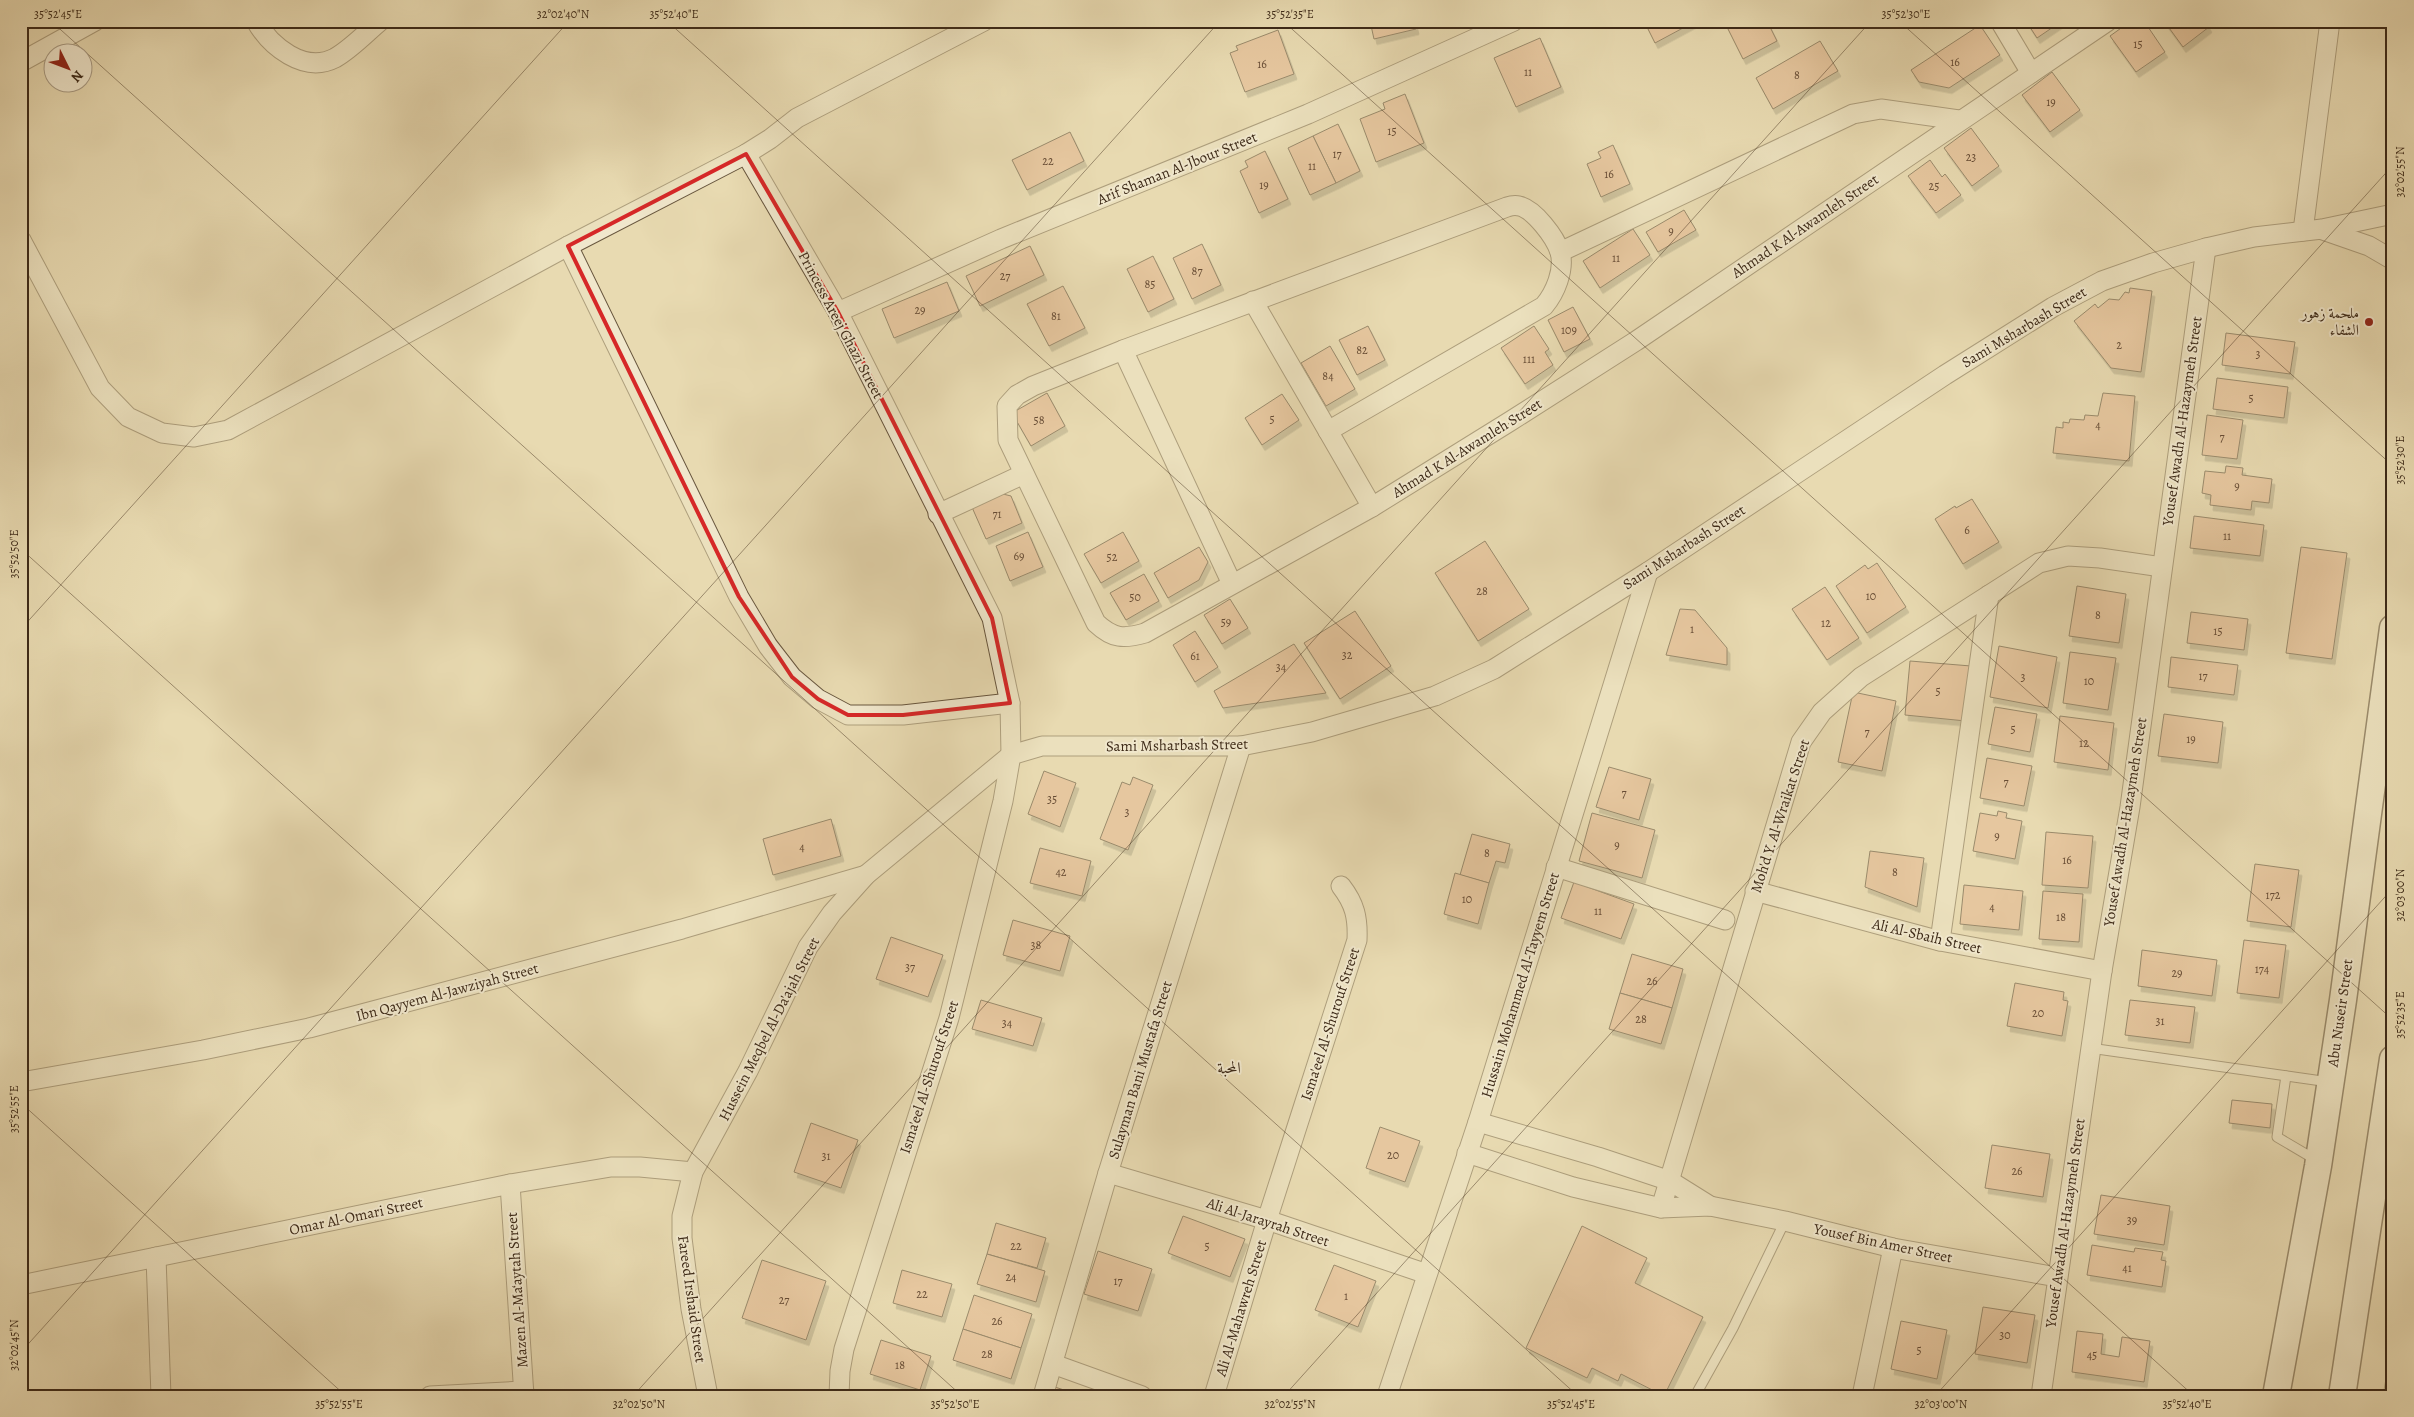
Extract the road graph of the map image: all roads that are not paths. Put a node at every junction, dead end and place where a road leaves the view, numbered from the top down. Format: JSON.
{"nodes":[{"id":1,"x":95,"y":21,"type":"edge"},
{"id":2,"x":256,"y":21,"type":"edge"},
{"id":3,"x":380,"y":21,"type":"edge"},
{"id":4,"x":984,"y":21,"type":"edge"},
{"id":5,"x":1514,"y":21,"type":"edge"},
{"id":6,"x":2000,"y":21,"type":"edge"},
{"id":7,"x":2108,"y":21,"type":"edge"},
{"id":8,"x":2330,"y":21,"type":"edge"},
{"id":9,"x":21,"y":62,"type":"edge"},
{"id":10,"x":2031,"y":73,"type":"junction"},
{"id":11,"x":1959,"y":120,"type":"junction"},
{"id":12,"x":746,"y":154,"type":"junction"},
{"id":13,"x":2393,"y":214,"type":"edge"},
{"id":14,"x":2322,"y":229,"type":"junction"},
{"id":15,"x":2303,"y":231,"type":"junction"},
{"id":16,"x":21,"y":240,"type":"edge"},
{"id":17,"x":568,"y":246,"type":"junction"},
{"id":18,"x":2206,"y":248,"type":"junction"},
{"id":19,"x":1560,"y":252,"type":"junction"},
{"id":20,"x":2393,"y":260,"type":"edge"},
{"id":21,"x":1253,"y":301,"type":"junction"},
{"id":22,"x":838,"y":312,"type":"junction"},
{"id":23,"x":1123,"y":350,"type":"junction"},
{"id":24,"x":1328,"y":431,"type":"junction"},
{"id":25,"x":1024,"y":474,"type":"junction"},
{"id":26,"x":1372,"y":507,"type":"junction"},
{"id":27,"x":938,"y":514,"type":"junction"},
{"id":28,"x":2162,"y":567,"type":"junction"},
{"id":29,"x":1648,"y":572,"type":"junction"},
{"id":30,"x":1232,"y":584,"type":"junction"},
{"id":31,"x":1989,"y":595,"type":"junction"},
{"id":32,"x":2393,"y":628,"type":"edge"},
{"id":33,"x":1010,"y":703,"type":"junction"},
{"id":34,"x":1241,"y":746,"type":"junction"},
{"id":35,"x":1011,"y":755,"type":"junction"},
{"id":36,"x":1556,"y":866,"type":"junction"},
{"id":37,"x":866,"y":875,"type":"junction"},
{"id":38,"x":1341,"y":886,"type":"dead end"},
{"id":39,"x":1754,"y":890,"type":"junction"},
{"id":40,"x":1726,"y":920,"type":"dead end"},
{"id":41,"x":1940,"y":941,"type":"junction"},
{"id":42,"x":2102,"y":971,"type":"junction"},
{"id":43,"x":2090,"y":1048,"type":"junction"},
{"id":44,"x":2393,"y":1059,"type":"edge"},
{"id":45,"x":2286,"y":1076,"type":"junction"},
{"id":46,"x":21,"y":1082,"type":"edge"},
{"id":47,"x":2330,"y":1082,"type":"junction"},
{"id":48,"x":1478,"y":1122,"type":"junction"},
{"id":49,"x":1467,"y":1153,"type":"junction"},
{"id":50,"x":2318,"y":1161,"type":"junction"},
{"id":51,"x":694,"y":1172,"type":"junction"},
{"id":52,"x":1108,"y":1173,"type":"junction"},
{"id":53,"x":1670,"y":1181,"type":"junction"},
{"id":54,"x":510,"y":1184,"type":"junction"},
{"id":55,"x":1710,"y":1206,"type":"junction"},
{"id":56,"x":1661,"y":1208,"type":"junction"},
{"id":57,"x":1267,"y":1220,"type":"junction"},
{"id":58,"x":1785,"y":1221,"type":"junction"},
{"id":59,"x":1893,"y":1248,"type":"junction"},
{"id":60,"x":156,"y":1257,"type":"junction"},
{"id":61,"x":1427,"y":1274,"type":"junction"},
{"id":62,"x":2057,"y":1277,"type":"junction"},
{"id":63,"x":21,"y":1285,"type":"edge"},
{"id":64,"x":1053,"y":1364,"type":"junction"},
{"id":65,"x":524,"y":1393,"type":"edge"},
{"id":66,"x":161,"y":1396,"type":"edge"},
{"id":67,"x":430,"y":1396,"type":"edge"},
{"id":68,"x":708,"y":1396,"type":"edge"},
{"id":69,"x":839,"y":1396,"type":"edge"},
{"id":70,"x":1043,"y":1396,"type":"edge"},
{"id":71,"x":1142,"y":1396,"type":"edge"},
{"id":72,"x":1214,"y":1396,"type":"edge"},
{"id":73,"x":1387,"y":1396,"type":"edge"},
{"id":74,"x":1695,"y":1396,"type":"edge"},
{"id":75,"x":1862,"y":1396,"type":"edge"},
{"id":76,"x":2041,"y":1396,"type":"edge"},
{"id":77,"x":2276,"y":1396,"type":"edge"},
{"id":78,"x":2342,"y":1396,"type":"edge"}],
"edges":[{"from":1,"to":9,"type":"street"},
{"from":2,"to":3,"type":"street"},
{"from":4,"to":12,"type":"street"},
{"from":5,"to":22,"type":"street","name":"Arif Shaman Al-Jbour Street"},
{"from":6,"to":10,"type":"street"},
{"from":7,"to":10,"type":"street","name":"Ahmad K Al-Awamleh Street"},
{"from":8,"to":15,"type":"street"},
{"from":10,"to":11,"type":"street","name":"Ahmad K Al-Awamleh Street"},
{"from":11,"to":19,"type":"street"},
{"from":11,"to":26,"type":"street","name":"Ahmad K Al-Awamleh Street"},
{"from":12,"to":17,"type":"street"},
{"from":12,"to":22,"type":"street","name":"Princess Areej Ghazi Street"},
{"from":13,"to":14,"type":"street","name":"Sami Msharbash Street"},
{"from":14,"to":15,"type":"street","name":"Sami Msharbash Street"},
{"from":14,"to":20,"type":"street","name":"Sami Msharbash Street"},
{"from":15,"to":18,"type":"street","name":"Sami Msharbash Street"},
{"from":16,"to":17,"type":"street"},
{"from":17,"to":33,"type":"street"},
{"from":18,"to":28,"type":"street","name":"Yousef Awadh Al-Hazaymeh Street"},
{"from":18,"to":29,"type":"street","name":"Sami Msharbash Street"},
{"from":19,"to":21,"type":"street","name":"Ahmad K Al-Awamleh Street"},
{"from":19,"to":24,"type":"street"},
{"from":21,"to":23,"type":"street","name":"Ahmad K Al-Awamleh Street"},
{"from":21,"to":24,"type":"street"},
{"from":22,"to":27,"type":"street","name":"Princess Areej Ghazi Street"},
{"from":23,"to":25,"type":"street","name":"Ahmad K Al-Awamleh Street"},
{"from":23,"to":30,"type":"street"},
{"from":24,"to":26,"type":"street"},
{"from":25,"to":27,"type":"street"},
{"from":25,"to":30,"type":"street","name":"Ahmad K Al-Awamleh Street"},
{"from":26,"to":30,"type":"street","name":"Ahmad K Al-Awamleh Street"},
{"from":27,"to":33,"type":"street","name":"Princess Areej Ghazi Street"},
{"from":28,"to":31,"type":"street","name":"Moh'd Y. Al-Wraikat Street"},
{"from":28,"to":42,"type":"street","name":"Yousef Awadh Al-Hazaymeh Street"},
{"from":29,"to":34,"type":"street","name":"Sami Msharbash Street"},
{"from":29,"to":36,"type":"street","name":"Hussain Mohammed Al-Tayyem Street"},
{"from":31,"to":39,"type":"street","name":"Moh'd Y. Al-Wraikat Street"},
{"from":31,"to":41,"type":"street"},
{"from":32,"to":47,"type":"main road","name":"Abu Nuseir Street"},
{"from":33,"to":35,"type":"street","name":"Princess Areej Ghazi Street"},
{"from":34,"to":35,"type":"street","name":"Sami Msharbash Street"},
{"from":34,"to":52,"type":"street","name":"Sulayman Bani Mustafa Street"},
{"from":35,"to":37,"type":"street","name":"Hussein Meqbel Al-Da'ajah Street"},
{"from":35,"to":69,"type":"street","name":"Isma'eel Al-Shurouf Street"},
{"from":36,"to":40,"type":"street"},
{"from":36,"to":48,"type":"street","name":"Hussain Mohammed Al-Tayyem Street"},
{"from":37,"to":46,"type":"street","name":"Ibn Qayyem Al-Jawziyah Street"},
{"from":37,"to":51,"type":"street","name":"Hussein Meqbel Al-Da'ajah Street"},
{"from":38,"to":57,"type":"street","name":"Isma'eel Al-Shurouf Street"},
{"from":39,"to":41,"type":"street","name":"Ali Al-Sbaih Street"},
{"from":39,"to":53,"type":"street","name":"Moh'd Y. Al-Wraikat Street"},
{"from":41,"to":42,"type":"street","name":"Ali Al-Sbaih Street"},
{"from":42,"to":43,"type":"street","name":"Yousef Awadh Al-Hazaymeh Street"},
{"from":43,"to":45,"type":"lane"},
{"from":43,"to":62,"type":"street","name":"Yousef Awadh Al-Hazaymeh Street"},
{"from":44,"to":78,"type":"main road"},
{"from":45,"to":47,"type":"lane"},
{"from":45,"to":50,"type":"lane"},
{"from":47,"to":50,"type":"main road","name":"Abu Nuseir Street"},
{"from":48,"to":49,"type":"street","name":"Hussain Mohammed Al-Tayyem Street"},
{"from":48,"to":53,"type":"street","name":"Yousef Bin Amer Street"},
{"from":49,"to":56,"type":"street","name":"Yousef Bin Amer Street"},
{"from":49,"to":61,"type":"street","name":"Hussain Mohammed Al-Tayyem Street"},
{"from":50,"to":77,"type":"main road","name":"Abu Nuseir Street"},
{"from":51,"to":54,"type":"street","name":"Omar Al-Omari Street"},
{"from":51,"to":68,"type":"street","name":"Fareed Irshaid Street"},
{"from":52,"to":57,"type":"street","name":"Ali Al-Jarayrah Street"},
{"from":52,"to":64,"type":"street","name":"Sulayman Bani Mustafa Street"},
{"from":53,"to":55,"type":"street","name":"Yousef Bin Amer Street"},
{"from":53,"to":56,"type":"street","name":"Moh'd Y. Al-Wraikat Street"},
{"from":54,"to":60,"type":"street","name":"Omar Al-Omari Street"},
{"from":54,"to":65,"type":"street","name":"Mazen Al-Ma‘aytah Street"},
{"from":55,"to":56,"type":"street","name":"Yousef Bin Amer Street"},
{"from":55,"to":58,"type":"street","name":"Yousef Bin Amer Street"},
{"from":57,"to":61,"type":"street","name":"Ali Al-Jarayrah Street"},
{"from":57,"to":72,"type":"street","name":"Ali Al-Mahawreh Street"},
{"from":58,"to":59,"type":"street","name":"Yousef Bin Amer Street"},
{"from":58,"to":74,"type":"lane"},
{"from":59,"to":62,"type":"street","name":"Yousef Bin Amer Street"},
{"from":59,"to":75,"type":"street"},
{"from":60,"to":63,"type":"street","name":"Omar Al-Omari Street"},
{"from":60,"to":66,"type":"street"},
{"from":61,"to":73,"type":"street","name":"Hussain Mohammed Al-Tayyem Street"},
{"from":62,"to":76,"type":"street","name":"Yousef Awadh Al-Hazaymeh Street"},
{"from":64,"to":70,"type":"street","name":"Sulayman Bani Mustafa Street"},
{"from":64,"to":71,"type":"street"},
{"from":65,"to":67,"type":"street"}]}
